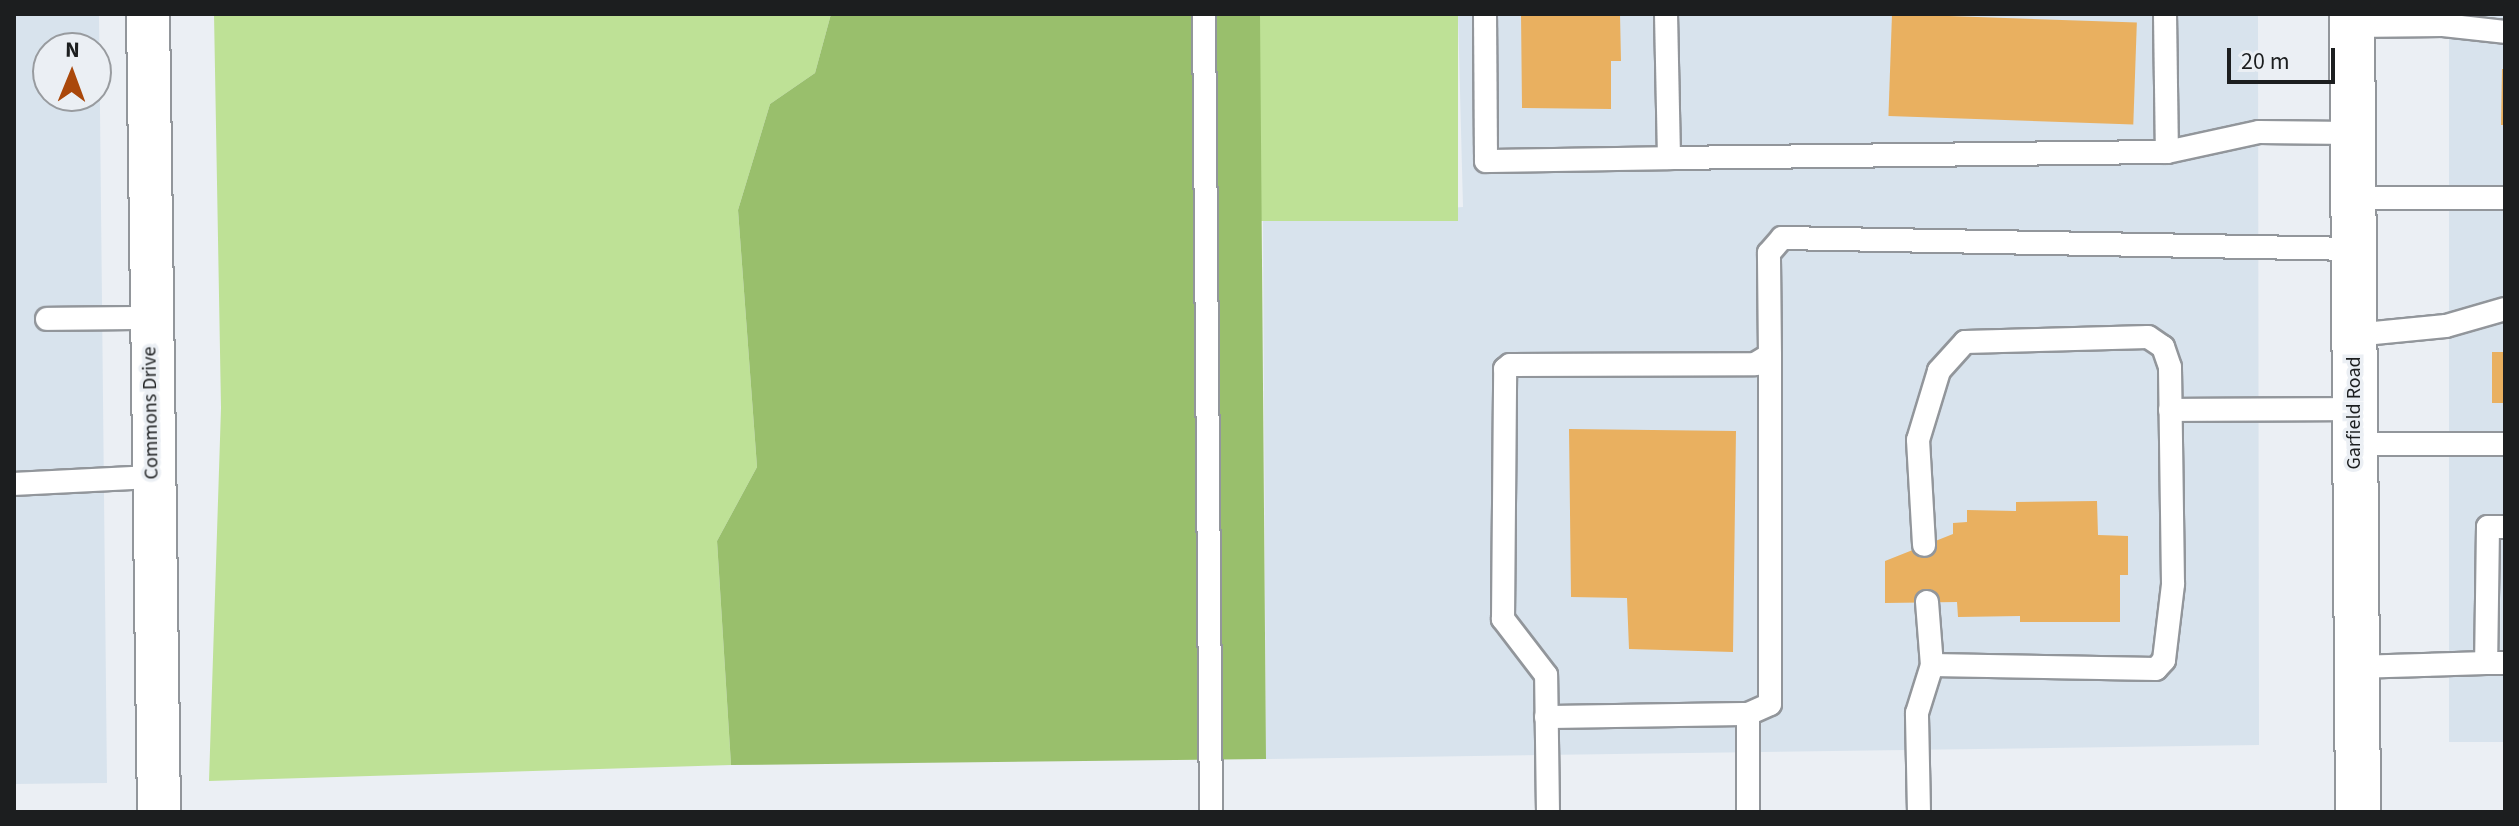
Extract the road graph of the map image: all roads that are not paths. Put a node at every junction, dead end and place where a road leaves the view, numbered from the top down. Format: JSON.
{"nodes":[{"id":1,"x":148,"y":14,"type":"edge"},
{"id":2,"x":1204,"y":14,"type":"edge"},
{"id":3,"x":1485,"y":14,"type":"edge"},
{"id":4,"x":1666,"y":14,"type":"edge"},
{"id":5,"x":2165,"y":14,"type":"edge"},
{"id":6,"x":2352,"y":20,"type":"edge"},
{"id":7,"x":2505,"y":32,"type":"edge"},
{"id":8,"x":2351,"y":133,"type":"junction"},
{"id":9,"x":2167,"y":152,"type":"junction"},
{"id":10,"x":1669,"y":158,"type":"junction"},
{"id":11,"x":2352,"y":198,"type":"junction"},
{"id":12,"x":2505,"y":198,"type":"edge"},
{"id":13,"x":2353,"y":249,"type":"junction"},
{"id":14,"x":2505,"y":309,"type":"edge"},
{"id":15,"x":150,"y":318,"type":"junction"},
{"id":16,"x":47,"y":319,"type":"dead end"},
{"id":17,"x":2354,"y":335,"type":"junction"},
{"id":18,"x":1770,"y":355,"type":"junction"},
{"id":19,"x":2170,"y":410,"type":"junction"},
{"id":20,"x":2354,"y":427,"type":"junction"},
{"id":21,"x":2505,"y":444,"type":"edge"},
{"id":22,"x":151,"y":477,"type":"junction"},
{"id":23,"x":14,"y":484,"type":"edge"},
{"id":24,"x":2505,"y":527,"type":"edge"},
{"id":25,"x":1924,"y":545,"type":"dead end"},
{"id":26,"x":1927,"y":602,"type":"dead end"},
{"id":27,"x":2495,"y":663,"type":"edge"},
{"id":28,"x":1932,"y":665,"type":"junction"},
{"id":29,"x":2354,"y":667,"type":"junction"},
{"id":30,"x":1748,"y":714,"type":"junction"},
{"id":31,"x":1546,"y":717,"type":"junction"},
{"id":32,"x":159,"y":812,"type":"edge"},
{"id":33,"x":1211,"y":812,"type":"edge"},
{"id":34,"x":1548,"y":812,"type":"edge"},
{"id":35,"x":1748,"y":812,"type":"edge"},
{"id":36,"x":1919,"y":812,"type":"edge"},
{"id":37,"x":2358,"y":812,"type":"edge"}],
"edges":[{"from":1,"to":15,"type":"street","name":"Commons Drive"},
{"from":2,"to":33,"type":"lane"},
{"from":3,"to":10,"type":"lane"},
{"from":4,"to":10,"type":"lane"},
{"from":5,"to":9,"type":"lane"},
{"from":6,"to":7,"type":"lane"},
{"from":6,"to":8,"type":"main road","name":"Garfield Road"},
{"from":8,"to":9,"type":"lane"},
{"from":8,"to":11,"type":"main road","name":"Garfield Road"},
{"from":9,"to":10,"type":"lane"},
{"from":11,"to":12,"type":"lane"},
{"from":11,"to":13,"type":"main road","name":"Garfield Road"},
{"from":13,"to":17,"type":"main road","name":"Garfield Road"},
{"from":13,"to":18,"type":"lane"},
{"from":14,"to":17,"type":"lane"},
{"from":15,"to":16,"type":"lane"},
{"from":15,"to":22,"type":"street","name":"Commons Drive"},
{"from":17,"to":20,"type":"main road","name":"Garfield Road"},
{"from":18,"to":30,"type":"lane"},
{"from":18,"to":31,"type":"lane"},
{"from":19,"to":20,"type":"lane"},
{"from":19,"to":25,"type":"lane"},
{"from":19,"to":28,"type":"lane"},
{"from":20,"to":21,"type":"lane"},
{"from":20,"to":29,"type":"main road","name":"Garfield Road"},
{"from":22,"to":23,"type":"lane"},
{"from":22,"to":32,"type":"street","name":"Commons Drive"},
{"from":24,"to":27,"type":"lane"},
{"from":26,"to":28,"type":"lane"},
{"from":27,"to":29,"type":"lane"},
{"from":28,"to":36,"type":"lane"},
{"from":29,"to":37,"type":"main road","name":"Garfield Road"},
{"from":30,"to":31,"type":"lane"},
{"from":30,"to":35,"type":"lane"},
{"from":31,"to":34,"type":"lane"}]}
